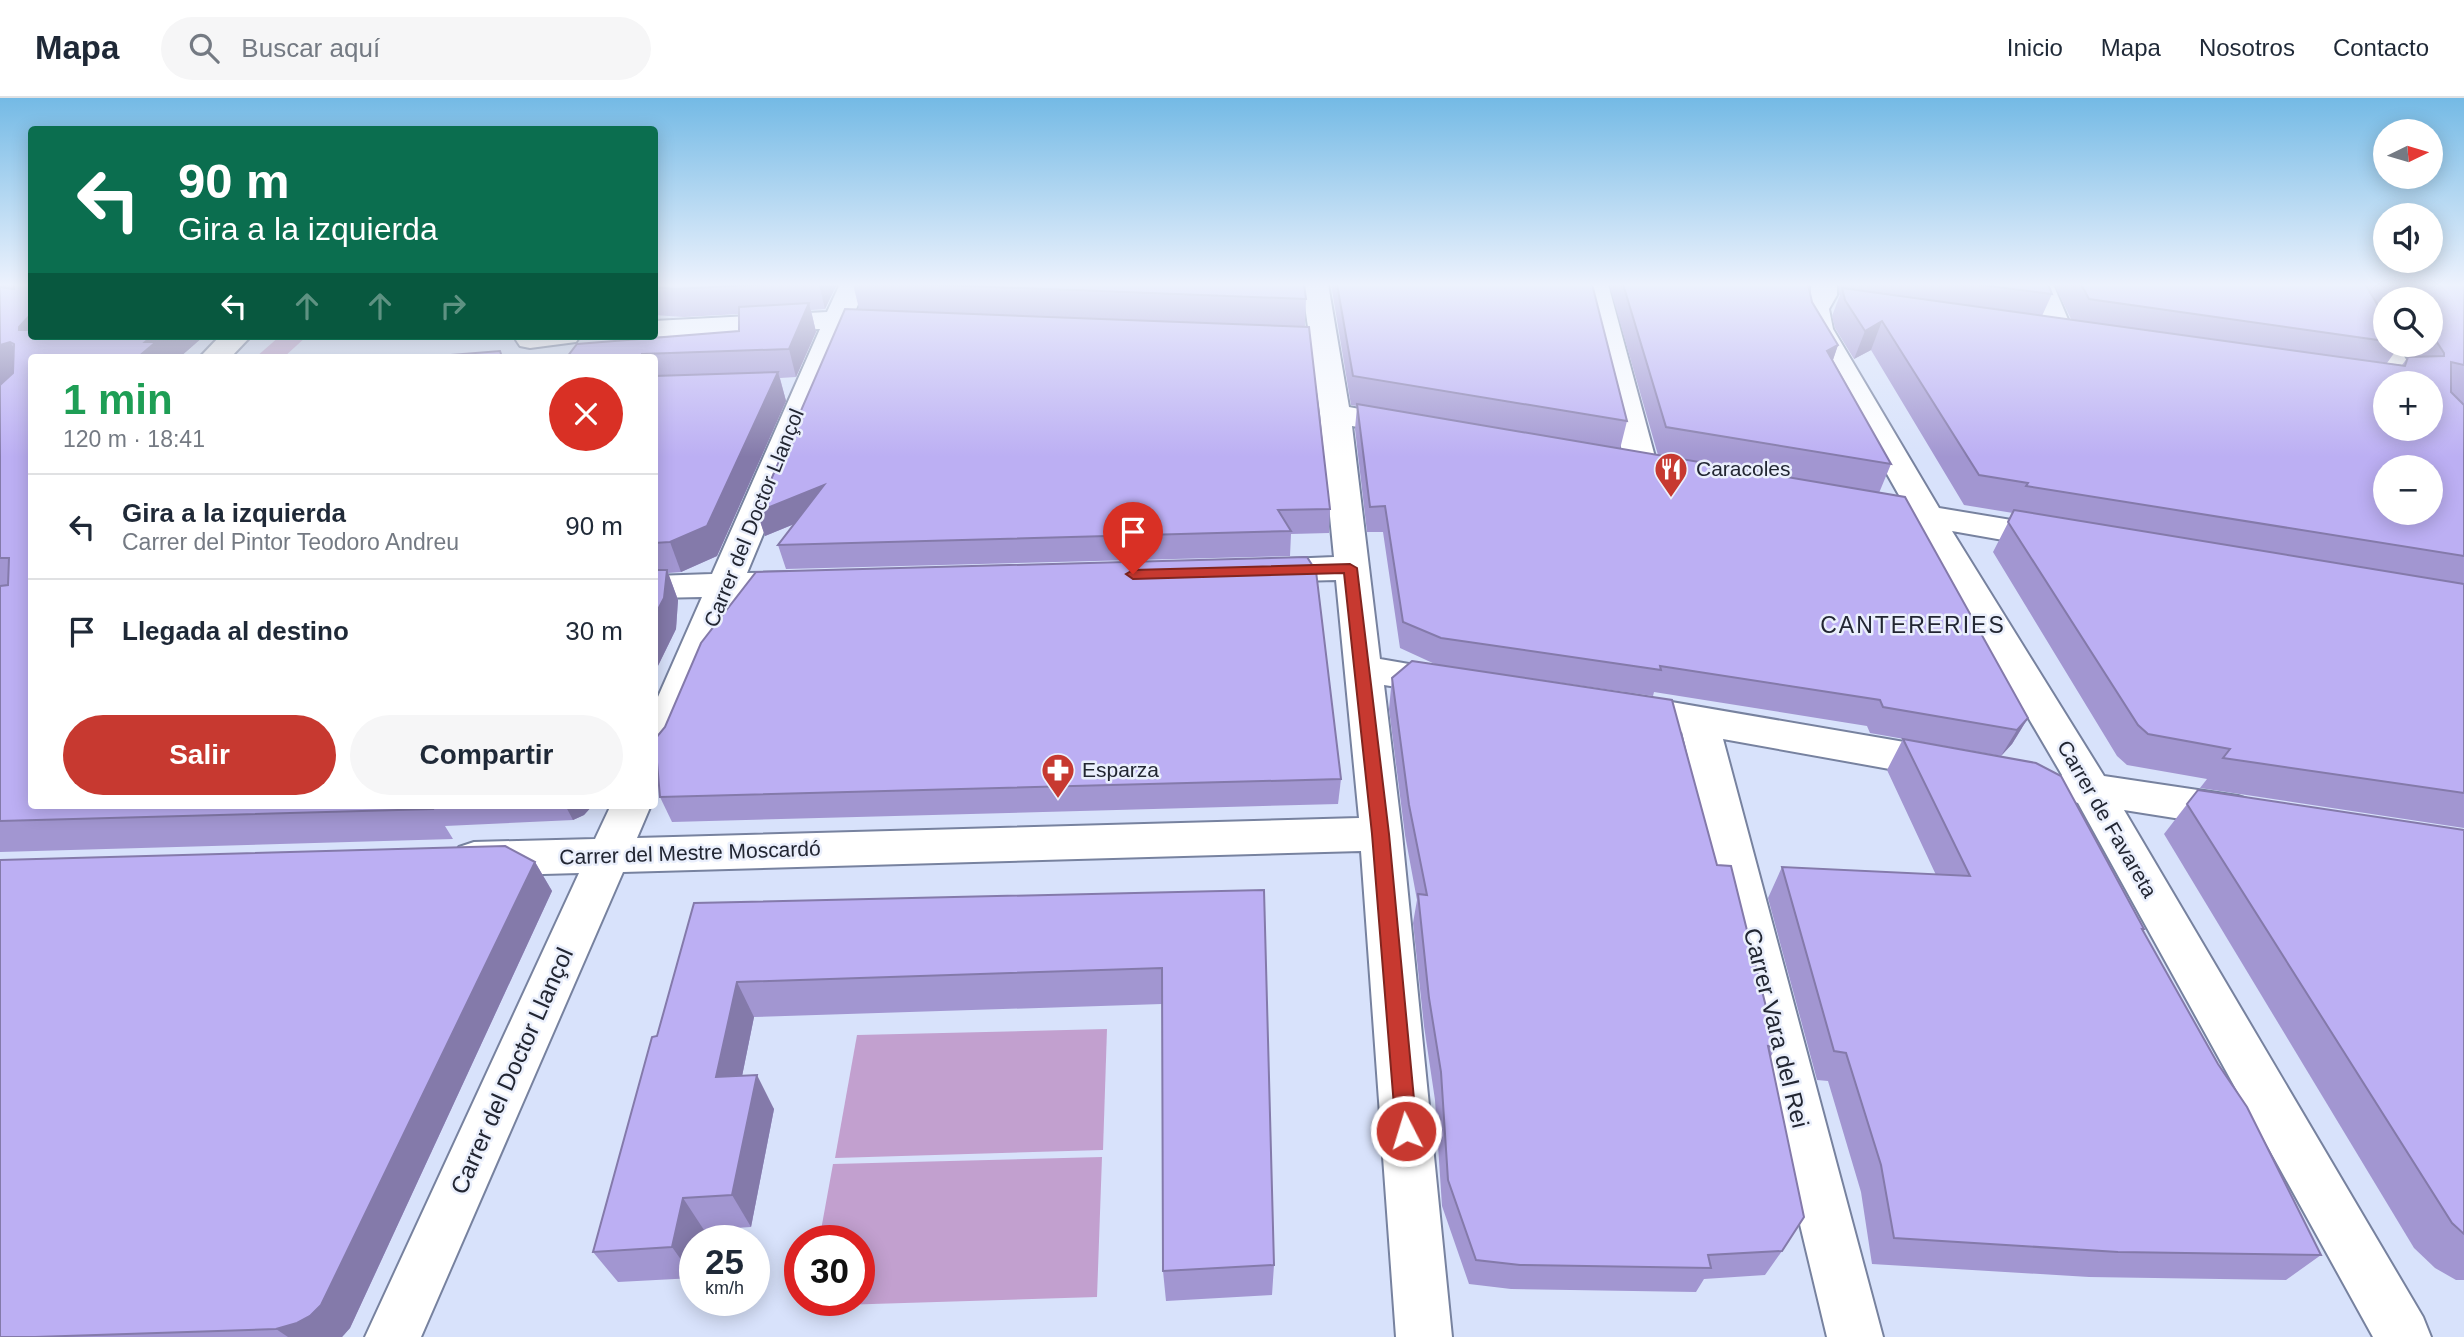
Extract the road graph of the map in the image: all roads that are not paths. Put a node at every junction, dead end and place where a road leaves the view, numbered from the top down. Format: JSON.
{"nodes":[{"id":1,"x":231,"y":342,"type":"edge"},
{"id":2,"x":823,"y":342,"type":"edge"},
{"id":3,"x":1309,"y":342,"type":"edge"},
{"id":4,"x":1610,"y":342,"type":"edge"},
{"id":5,"x":1826,"y":342,"type":"edge"},
{"id":6,"x":2382,"y":342,"type":"edge"},
{"id":7,"x":217,"y":354,"type":"edge"},
{"id":8,"x":2399,"y":371,"type":"edge"},
{"id":9,"x":1335,"y":414,"type":"junction"},
{"id":10,"x":1441,"y":432,"type":"edge"},
{"id":11,"x":1642,"y":468,"type":"edge"},
{"id":12,"x":1886,"y":509,"type":"edge"},
{"id":13,"x":1927,"y":516,"type":"junction"},
{"id":14,"x":2088,"y":543,"type":"edge"},
{"id":15,"x":1350,"y":568,"type":"junction"},
{"id":16,"x":1226,"y":572,"type":"edge"},
{"id":17,"x":837,"y":582,"type":"edge"},
{"id":18,"x":726,"y":585,"type":"junction"},
{"id":19,"x":658,"y":587,"type":"edge"},
{"id":20,"x":1363,"y":669,"type":"junction"},
{"id":21,"x":1484,"y":687,"type":"edge"},
{"id":22,"x":1591,"y":703,"type":"edge"},
{"id":23,"x":1698,"y":719,"type":"junction"},
{"id":24,"x":658,"y":743,"type":"edge"},
{"id":25,"x":1983,"y":771,"type":"edge"},
{"id":26,"x":2034,"y":780,"type":"edge"},
{"id":27,"x":2091,"y":790,"type":"junction"},
{"id":28,"x":629,"y":809,"type":"edge"},
{"id":29,"x":2271,"y":817,"type":"edge"},
{"id":30,"x":1381,"y":834,"type":"junction"},
{"id":31,"x":609,"y":856,"type":"junction"},
{"id":32,"x":443,"y":860,"type":"edge"},
{"id":33,"x":393,"y":1337,"type":"edge"},
{"id":34,"x":1424,"y":1337,"type":"edge"},
{"id":35,"x":1855,"y":1337,"type":"edge"},
{"id":36,"x":2403,"y":1337,"type":"edge"}],
"edges":[{"from":1,"to":7,"type":"street"},
{"from":2,"to":18,"type":"street","name":"Carrer del Doctor Llançol"},
{"from":3,"to":9,"type":"street"},
{"from":4,"to":11,"type":"street"},
{"from":5,"to":13,"type":"street","name":"Carrer de Favareta"},
{"from":6,"to":8,"type":"street"},
{"from":9,"to":10,"type":"street"},
{"from":9,"to":15,"type":"street"},
{"from":12,"to":13,"type":"street"},
{"from":13,"to":14,"type":"street"},
{"from":13,"to":27,"type":"street","name":"Carrer de Favareta"},
{"from":15,"to":16,"type":"street"},
{"from":15,"to":20,"type":"street"},
{"from":17,"to":18,"type":"street"},
{"from":18,"to":19,"type":"street"},
{"from":18,"to":24,"type":"street","name":"Carrer del Doctor Llançol"},
{"from":20,"to":21,"type":"street"},
{"from":20,"to":30,"type":"street"},
{"from":22,"to":23,"type":"street"},
{"from":23,"to":25,"type":"street"},
{"from":23,"to":35,"type":"street","name":"Carrer Vara del Rei"},
{"from":26,"to":27,"type":"street"},
{"from":27,"to":29,"type":"street"},
{"from":27,"to":36,"type":"street","name":"Carrer de Favareta"},
{"from":28,"to":31,"type":"street","name":"Carrer del Doctor Llançol"},
{"from":30,"to":31,"type":"street","name":"Carrer del Mestre Moscardó"},
{"from":30,"to":34,"type":"street"},
{"from":31,"to":32,"type":"street","name":"Carrer del Mestre Moscardó"},
{"from":31,"to":33,"type":"street","name":"Carrer del Doctor Llançol"}]}
